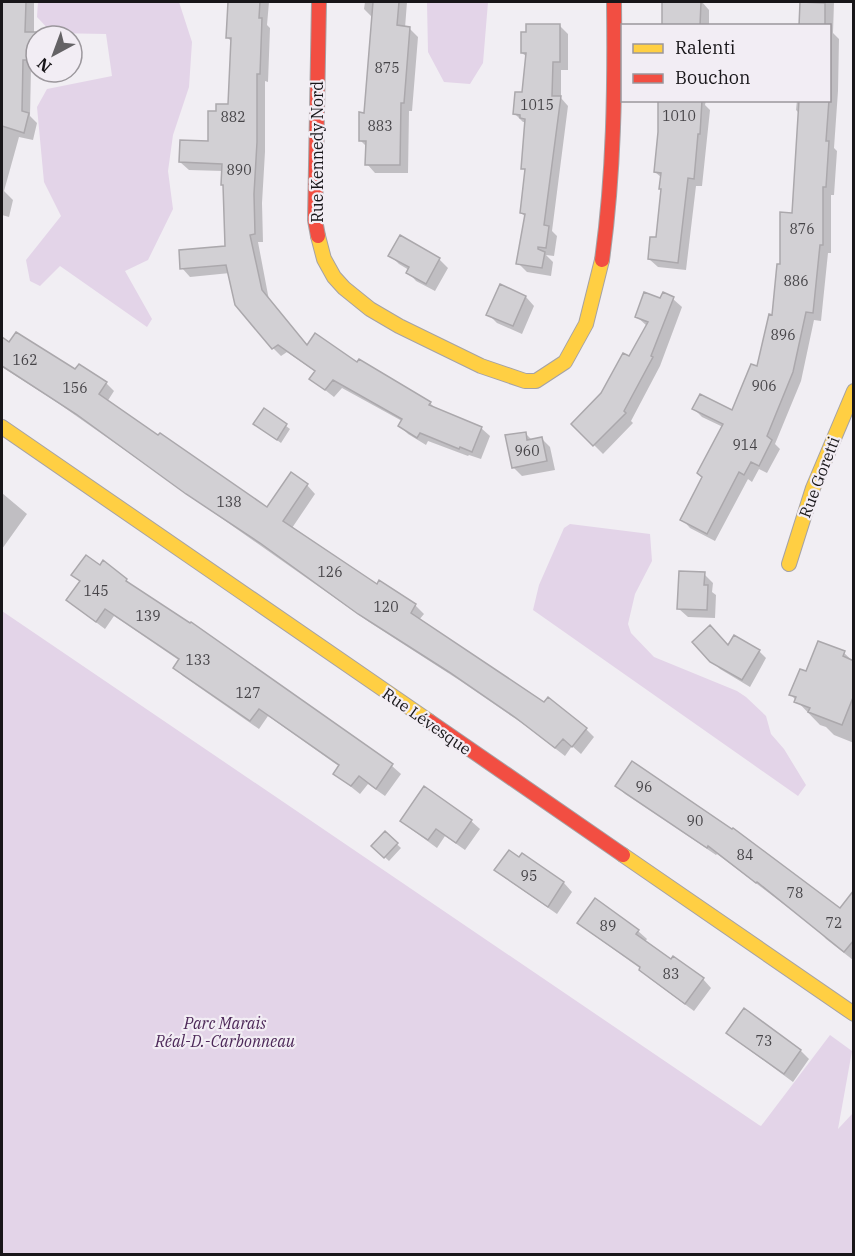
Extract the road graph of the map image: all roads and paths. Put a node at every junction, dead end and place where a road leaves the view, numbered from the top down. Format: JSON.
{"nodes":[{"id":1,"x":319,"y":2,"type":"edge"},
{"id":2,"x":614,"y":2,"type":"edge"},
{"id":3,"x":854,"y":391,"type":"edge"},
{"id":4,"x":2,"y":428,"type":"edge"},
{"id":5,"x":789,"y":564,"type":"dead end"},
{"id":6,"x":854,"y":1014,"type":"edge"}],
"edges":[{"from":1,"to":2,"type":"street","name":"Rue Kennedy Nord"},
{"from":3,"to":5,"type":"street","name":"Rue Goretti"},
{"from":4,"to":6,"type":"street","name":"Rue Lévesque"}]}
